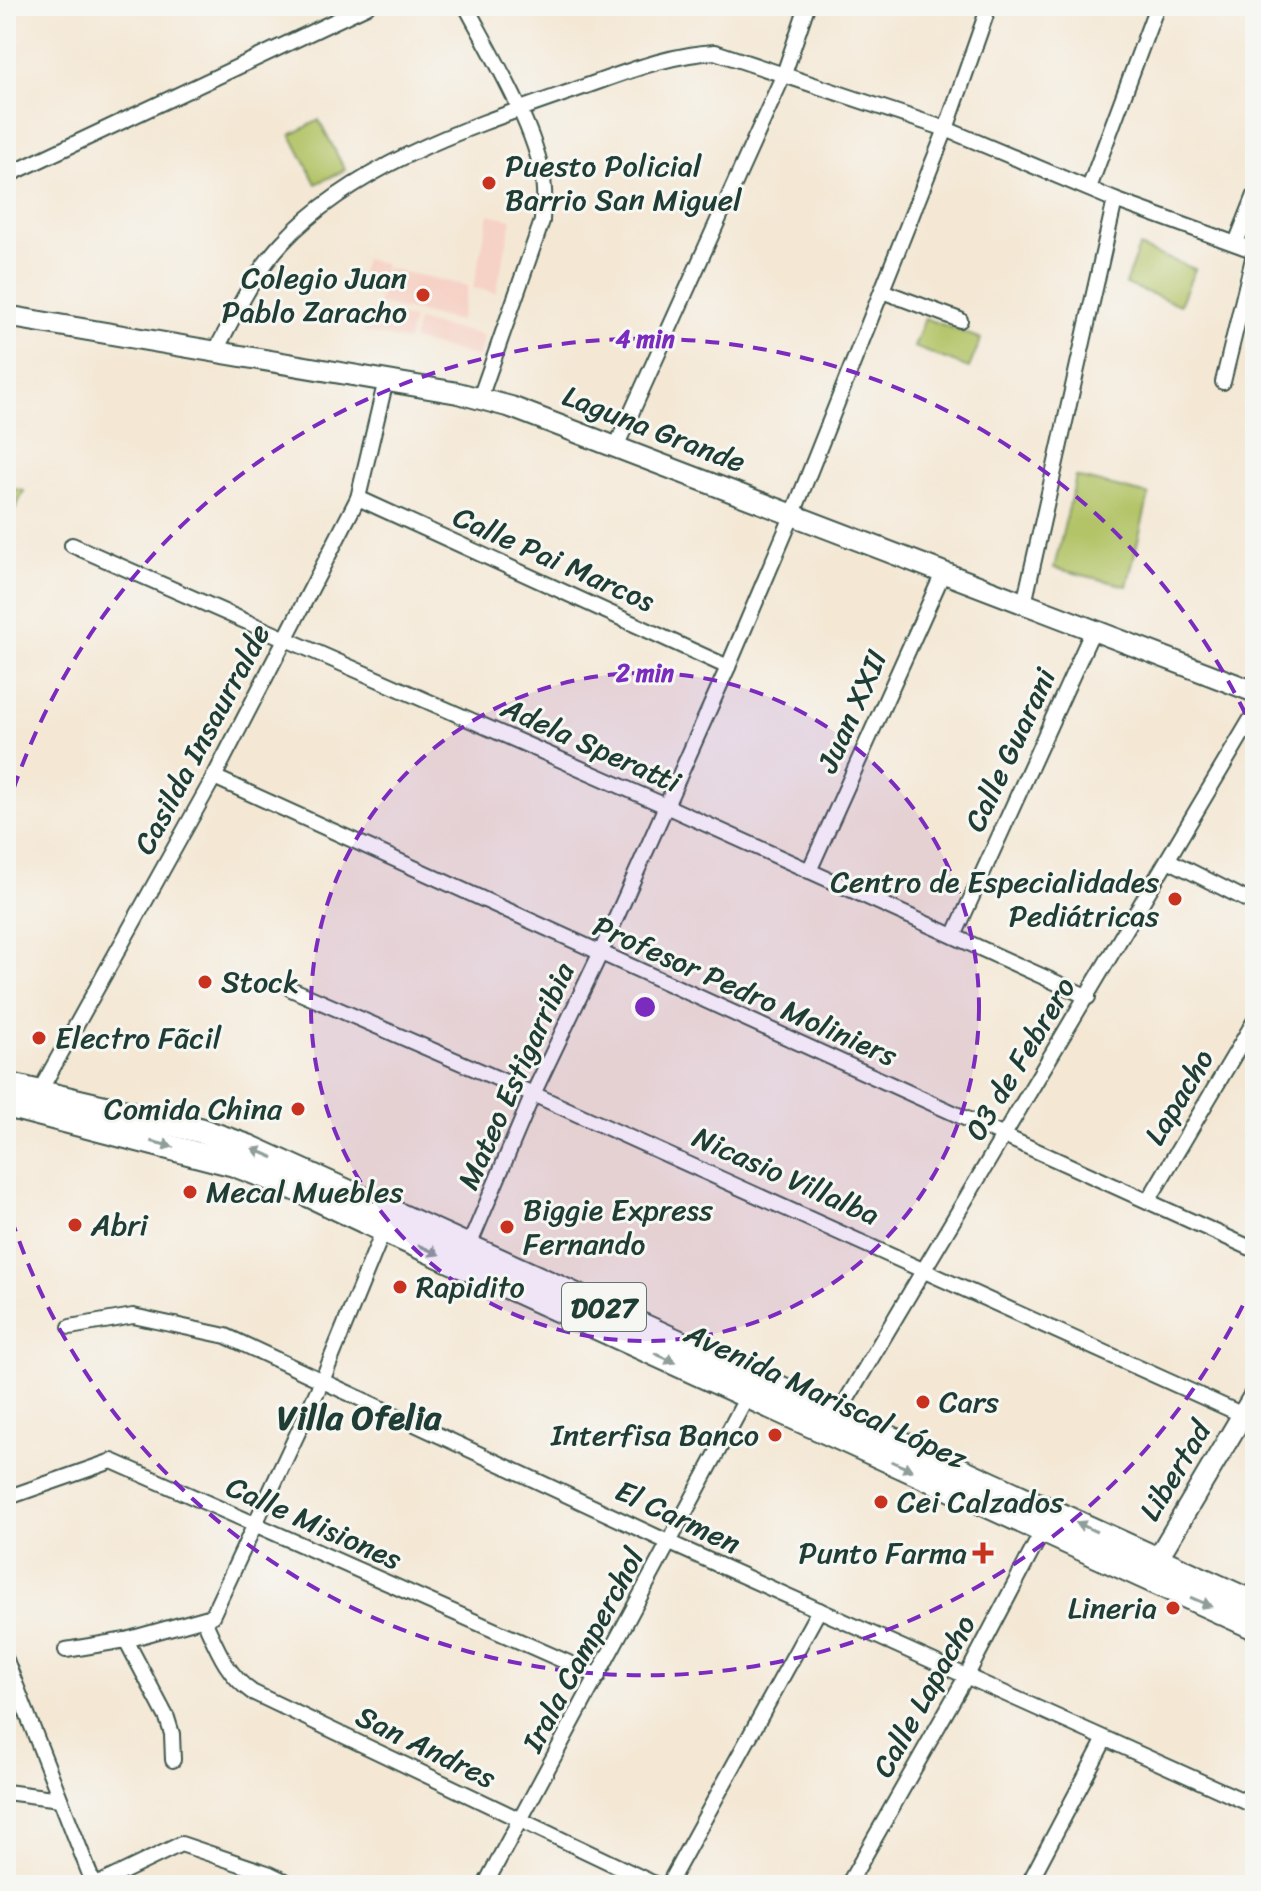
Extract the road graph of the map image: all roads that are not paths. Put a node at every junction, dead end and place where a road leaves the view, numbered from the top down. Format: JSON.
{"nodes":[{"id":1,"x":367,"y":6,"type":"edge"},
{"id":2,"x":466,"y":6,"type":"edge"},
{"id":3,"x":807,"y":6,"type":"edge"},
{"id":4,"x":989,"y":6,"type":"edge"},
{"id":5,"x":1157,"y":6,"type":"edge"},
{"id":6,"x":784,"y":74,"type":"junction"},
{"id":7,"x":520,"y":109,"type":"junction"},
{"id":8,"x":946,"y":129,"type":"junction"},
{"id":9,"x":6,"y":176,"type":"edge"},
{"id":10,"x":1089,"y":188,"type":"junction"},
{"id":11,"x":1255,"y":195,"type":"edge"},
{"id":12,"x":1115,"y":200,"type":"junction"},
{"id":13,"x":1236,"y":243,"type":"junction"},
{"id":14,"x":1255,"y":250,"type":"edge"},
{"id":15,"x":882,"y":291,"type":"junction"},
{"id":16,"x":6,"y":316,"type":"edge"},
{"id":17,"x":960,"y":320,"type":"dead end"},
{"id":18,"x":215,"y":352,"type":"junction"},
{"id":19,"x":386,"y":380,"type":"junction"},
{"id":20,"x":1223,"y":382,"type":"dead end"},
{"id":21,"x":480,"y":398,"type":"junction"},
{"id":22,"x":615,"y":449,"type":"junction"},
{"id":23,"x":358,"y":498,"type":"junction"},
{"id":24,"x":793,"y":514,"type":"junction"},
{"id":25,"x":72,"y":545,"type":"dead end"},
{"id":26,"x":943,"y":573,"type":"junction"},
{"id":27,"x":1024,"y":604,"type":"junction"},
{"id":28,"x":1093,"y":630,"type":"junction"},
{"id":29,"x":285,"y":639,"type":"junction"},
{"id":30,"x":728,"y":667,"type":"junction"},
{"id":31,"x":1255,"y":692,"type":"edge"},
{"id":32,"x":1255,"y":712,"type":"edge"},
{"id":33,"x":214,"y":777,"type":"junction"},
{"id":34,"x":666,"y":806,"type":"junction"},
{"id":35,"x":1168,"y":860,"type":"junction"},
{"id":36,"x":809,"y":871,"type":"junction"},
{"id":37,"x":1255,"y":904,"type":"edge"},
{"id":38,"x":954,"y":936,"type":"junction"},
{"id":39,"x":600,"y":954,"type":"junction"},
{"id":40,"x":291,"y":989,"type":"dead end"},
{"id":41,"x":1088,"y":997,"type":"junction"},
{"id":42,"x":1255,"y":1020,"type":"edge"},
{"id":43,"x":6,"y":1085,"type":"edge"},
{"id":44,"x":533,"y":1094,"type":"junction"},
{"id":45,"x":36,"y":1101,"type":"junction"},
{"id":46,"x":6,"y":1105,"type":"edge"},
{"id":47,"x":1003,"y":1137,"type":"junction"},
{"id":48,"x":1148,"y":1201,"type":"junction"},
{"id":49,"x":388,"y":1220,"type":"junction"},
{"id":50,"x":1255,"y":1250,"type":"edge"},
{"id":51,"x":465,"y":1255,"type":"junction"},
{"id":52,"x":923,"y":1270,"type":"junction"},
{"id":53,"x":70,"y":1327,"type":"dead end"},
{"id":54,"x":322,"y":1381,"type":"junction"},
{"id":55,"x":1255,"y":1394,"type":"edge"},
{"id":56,"x":748,"y":1395,"type":"junction"},
{"id":57,"x":1249,"y":1418,"type":"edge"},
{"id":58,"x":833,"y":1423,"type":"junction"},
{"id":59,"x":6,"y":1498,"type":"edge"},
{"id":60,"x":254,"y":1525,"type":"junction"},
{"id":61,"x":1043,"y":1530,"type":"junction"},
{"id":62,"x":670,"y":1543,"type":"junction"},
{"id":63,"x":1152,"y":1569,"type":"junction"},
{"id":64,"x":1255,"y":1604,"type":"edge"},
{"id":65,"x":819,"y":1610,"type":"junction"},
{"id":66,"x":204,"y":1620,"type":"junction"},
{"id":67,"x":1255,"y":1627,"type":"edge"},
{"id":68,"x":126,"y":1640,"type":"junction"},
{"id":69,"x":66,"y":1650,"type":"dead end"},
{"id":70,"x":6,"y":1660,"type":"edge"},
{"id":71,"x":967,"y":1675,"type":"junction"},
{"id":72,"x":598,"y":1676,"type":"junction"},
{"id":73,"x":1105,"y":1739,"type":"junction"},
{"id":74,"x":173,"y":1760,"type":"dead end"},
{"id":75,"x":6,"y":1792,"type":"edge"},
{"id":76,"x":60,"y":1799,"type":"junction"},
{"id":77,"x":1255,"y":1806,"type":"edge"},
{"id":78,"x":520,"y":1821,"type":"junction"},
{"id":79,"x":1034,"y":1883,"type":"edge"},
{"id":80,"x":95,"y":1885,"type":"edge"},
{"id":81,"x":293,"y":1885,"type":"edge"},
{"id":82,"x":485,"y":1885,"type":"edge"},
{"id":83,"x":657,"y":1885,"type":"edge"},
{"id":84,"x":668,"y":1885,"type":"edge"},
{"id":85,"x":848,"y":1885,"type":"edge"}],
"edges":[{"from":1,"to":9,"type":"street"},
{"from":2,"to":7,"type":"street"},
{"from":3,"to":6,"type":"street"},
{"from":4,"to":8,"type":"street","name":"Mateo Estigarribia"},
{"from":5,"to":10,"type":"street"},
{"from":6,"to":7,"type":"street"},
{"from":6,"to":8,"type":"street"},
{"from":6,"to":22,"type":"street"},
{"from":7,"to":18,"type":"street"},
{"from":7,"to":21,"type":"street"},
{"from":8,"to":10,"type":"street"},
{"from":8,"to":15,"type":"street","name":"Mateo Estigarribia"},
{"from":10,"to":12,"type":"street"},
{"from":11,"to":13,"type":"street"},
{"from":12,"to":13,"type":"street"},
{"from":12,"to":27,"type":"street"},
{"from":13,"to":14,"type":"street"},
{"from":14,"to":20,"type":"street"},
{"from":15,"to":17,"type":"street"},
{"from":15,"to":24,"type":"street","name":"Mateo Estigarribia"},
{"from":16,"to":18,"type":"main road","name":"Laguna Grande"},
{"from":18,"to":19,"type":"main road","name":"Laguna Grande"},
{"from":19,"to":21,"type":"main road","name":"Laguna Grande"},
{"from":19,"to":23,"type":"street","name":"Casilda Insaurralde"},
{"from":21,"to":22,"type":"main road","name":"Laguna Grande"},
{"from":22,"to":24,"type":"main road","name":"Laguna Grande"},
{"from":23,"to":29,"type":"street","name":"Casilda Insaurralde"},
{"from":23,"to":30,"type":"street","name":"Calle Pai Marcos"},
{"from":24,"to":26,"type":"main road","name":"Laguna Grande"},
{"from":24,"to":30,"type":"street","name":"Mateo Estigarribia"},
{"from":25,"to":29,"type":"street","name":"Adela Speratti"},
{"from":26,"to":27,"type":"main road","name":"Laguna Grande"},
{"from":26,"to":36,"type":"street","name":"Juan XXII"},
{"from":27,"to":28,"type":"main road","name":"Laguna Grande"},
{"from":28,"to":31,"type":"main road","name":"Laguna Grande"},
{"from":28,"to":38,"type":"street","name":"Calle Guarani"},
{"from":29,"to":33,"type":"street","name":"Casilda Insaurralde"},
{"from":29,"to":34,"type":"street","name":"Adela Speratti"},
{"from":30,"to":34,"type":"street","name":"Mateo Estigarribia"},
{"from":32,"to":35,"type":"street","name":"03 de Febrero"},
{"from":33,"to":39,"type":"street","name":"Profesor Pedro Moliniers"},
{"from":33,"to":45,"type":"street","name":"Casilda Insaurralde"},
{"from":34,"to":36,"type":"street","name":"Adela Speratti"},
{"from":34,"to":39,"type":"street","name":"Mateo Estigarribia"},
{"from":35,"to":37,"type":"street"},
{"from":35,"to":41,"type":"street","name":"03 de Febrero"},
{"from":36,"to":38,"type":"street","name":"Adela Speratti"},
{"from":38,"to":41,"type":"street","name":"Adela Speratti"},
{"from":39,"to":44,"type":"street","name":"Mateo Estigarribia"},
{"from":39,"to":47,"type":"street","name":"Profesor Pedro Moliniers"},
{"from":40,"to":44,"type":"street","name":"Nicasio Villalba"},
{"from":41,"to":47,"type":"street","name":"03 de Febrero"},
{"from":42,"to":48,"type":"street","name":"Lapacho"},
{"from":43,"to":45,"type":"highway","name":"Avenida Mariscal López","number":"D027"},
{"from":44,"to":51,"type":"street","name":"Mateo Estigarribia"},
{"from":44,"to":52,"type":"street","name":"Nicasio Villalba"},
{"from":45,"to":46,"type":"highway","name":"Avenida Mariscal López","number":"D027"},
{"from":45,"to":49,"type":"highway","name":"Avenida Mariscal López","number":"D027"},
{"from":47,"to":48,"type":"street","name":"Profesor Pedro Moliniers"},
{"from":47,"to":52,"type":"street","name":"03 de Febrero"},
{"from":48,"to":50,"type":"street","name":"Profesor Pedro Moliniers"},
{"from":49,"to":51,"type":"highway","name":"Avenida Mariscal López","number":"D027"},
{"from":49,"to":54,"type":"street"},
{"from":51,"to":56,"type":"highway","name":"Avenida Mariscal López","number":"D027","one_way":true},
{"from":51,"to":58,"type":"highway","name":"Avenida Mariscal López","number":"D027"},
{"from":52,"to":57,"type":"street","name":"Nicasio Villalba"},
{"from":52,"to":58,"type":"street","name":"03 de Febrero"},
{"from":53,"to":54,"type":"street","name":"El Carmen"},
{"from":54,"to":60,"type":"street"},
{"from":54,"to":62,"type":"street","name":"El Carmen"},
{"from":55,"to":57,"type":"main road","name":"Libertad"},
{"from":56,"to":58,"type":"highway","name":"Avenida Mariscal López","number":"D027"},
{"from":56,"to":62,"type":"street","name":"Irala Camperchol"},
{"from":57,"to":63,"type":"main road","name":"Libertad"},
{"from":58,"to":61,"type":"highway","name":"Avenida Mariscal López","number":"D027","one_way":true},
{"from":63,"to":58,"type":"highway","name":"Avenida Mariscal López","number":"D027","one_way":true},
{"from":59,"to":60,"type":"street","name":"Calle Misiones"},
{"from":60,"to":66,"type":"street"},
{"from":60,"to":72,"type":"street","name":"Calle Misiones"},
{"from":61,"to":63,"type":"highway","name":"Avenida Mariscal López","number":"D027"},
{"from":61,"to":71,"type":"street","name":"Calle Lapacho"},
{"from":62,"to":65,"type":"street","name":"El Carmen"},
{"from":62,"to":72,"type":"street","name":"Irala Camperchol"},
{"from":63,"to":64,"type":"highway","name":"Avenida Mariscal López","number":"D027"},
{"from":63,"to":67,"type":"highway","name":"Avenida Mariscal López","number":"D027","one_way":true},
{"from":65,"to":71,"type":"street","name":"El Carmen"},
{"from":65,"to":84,"type":"street"},
{"from":66,"to":68,"type":"street"},
{"from":66,"to":78,"type":"street","name":"San Andres"},
{"from":68,"to":69,"type":"street"},
{"from":68,"to":74,"type":"street"},
{"from":70,"to":76,"type":"street"},
{"from":71,"to":73,"type":"street","name":"El Carmen"},
{"from":71,"to":85,"type":"street","name":"Calle Lapacho"},
{"from":72,"to":78,"type":"street","name":"Irala Camperchol"},
{"from":73,"to":77,"type":"street","name":"El Carmen"},
{"from":73,"to":79,"type":"street"},
{"from":75,"to":76,"type":"street"},
{"from":76,"to":80,"type":"street"},
{"from":78,"to":82,"type":"street","name":"Irala Camperchol"},
{"from":78,"to":83,"type":"street","name":"San Andres"},
{"from":80,"to":81,"type":"street"}]}
